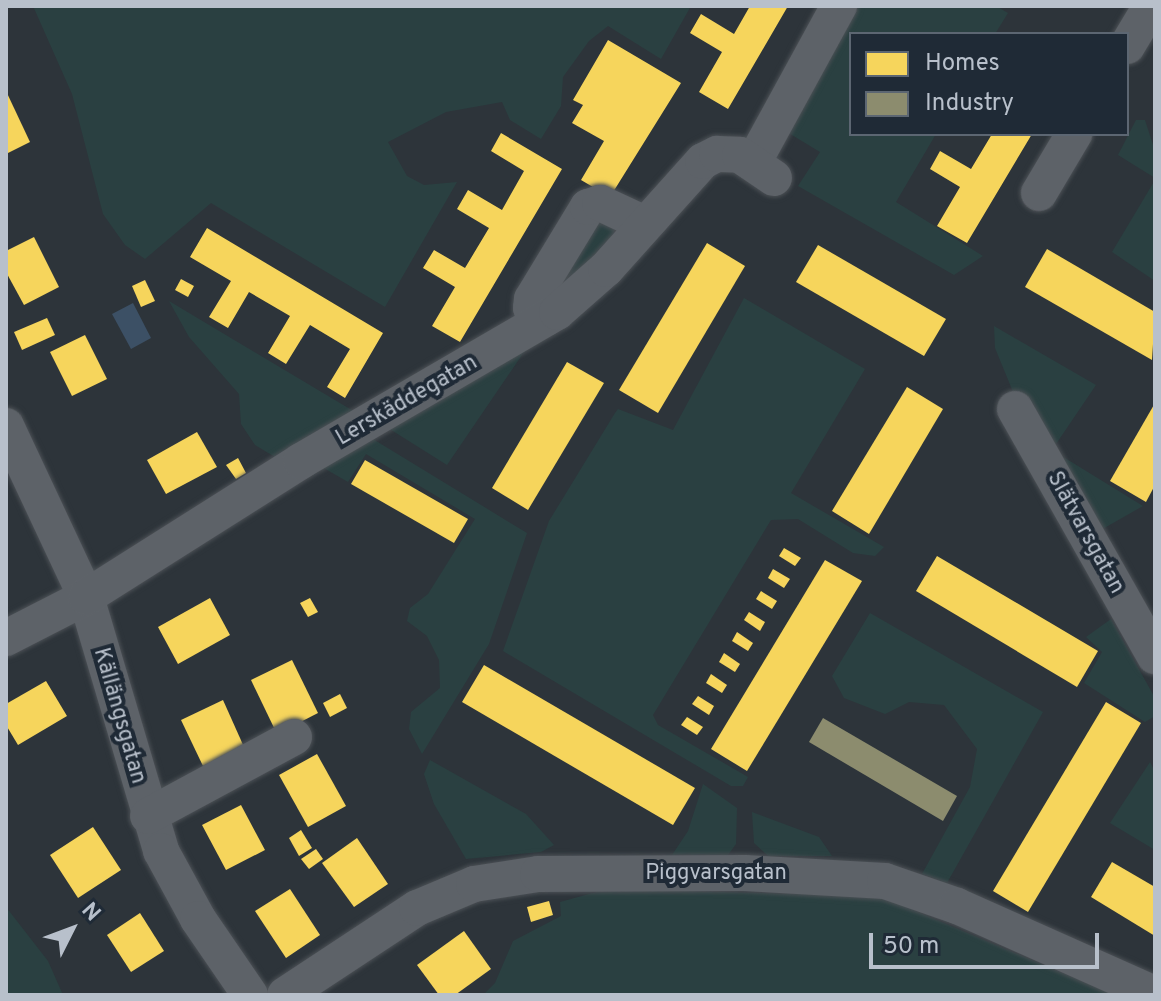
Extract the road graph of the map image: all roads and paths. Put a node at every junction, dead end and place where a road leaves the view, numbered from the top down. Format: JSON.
{"nodes":[{"id":1,"x":839,"y":6,"type":"edge"},
{"id":2,"x":1151,"y":6,"type":"edge"},
{"id":3,"x":1129,"y":43,"type":"edge"},
{"id":4,"x":1073,"y":136,"type":"edge"},
{"id":5,"x":1039,"y":193,"type":"dead end"},
{"id":6,"x":645,"y":224,"type":"junction"},
{"id":7,"x":546,"y":318,"type":"junction"},
{"id":8,"x":1015,"y":409,"type":"dead end"},
{"id":9,"x":6,"y":426,"type":"edge"},
{"id":10,"x":86,"y":597,"type":"junction"},
{"id":11,"x":6,"y":638,"type":"edge"},
{"id":12,"x":1155,"y":656,"type":"edge"},
{"id":13,"x":294,"y":737,"type":"dead end"},
{"id":14,"x":148,"y":816,"type":"junction"},
{"id":15,"x":1155,"y":994,"type":"edge"},
{"id":16,"x":250,"y":995,"type":"edge"},
{"id":17,"x":285,"y":995,"type":"edge"}],
"edges":[{"from":1,"to":6,"type":"street","name":"Lerskäddegatan"},
{"from":2,"to":3,"type":"street"},
{"from":4,"to":5,"type":"street"},
{"from":6,"to":7,"type":"street","name":"Lerskäddegatan"},
{"from":6,"to":7,"type":"street"},
{"from":7,"to":10,"type":"street","name":"Lerskäddegatan"},
{"from":8,"to":12,"type":"street","name":"Slätvarsgatan"},
{"from":9,"to":10,"type":"street","name":"Källängsgatan"},
{"from":10,"to":11,"type":"street","name":"Lerskäddegatan"},
{"from":10,"to":14,"type":"street","name":"Källängsgatan"},
{"from":13,"to":14,"type":"street"},
{"from":14,"to":16,"type":"street","name":"Källängsgatan"},
{"from":15,"to":17,"type":"street","name":"Piggvarsgatan"}]}
